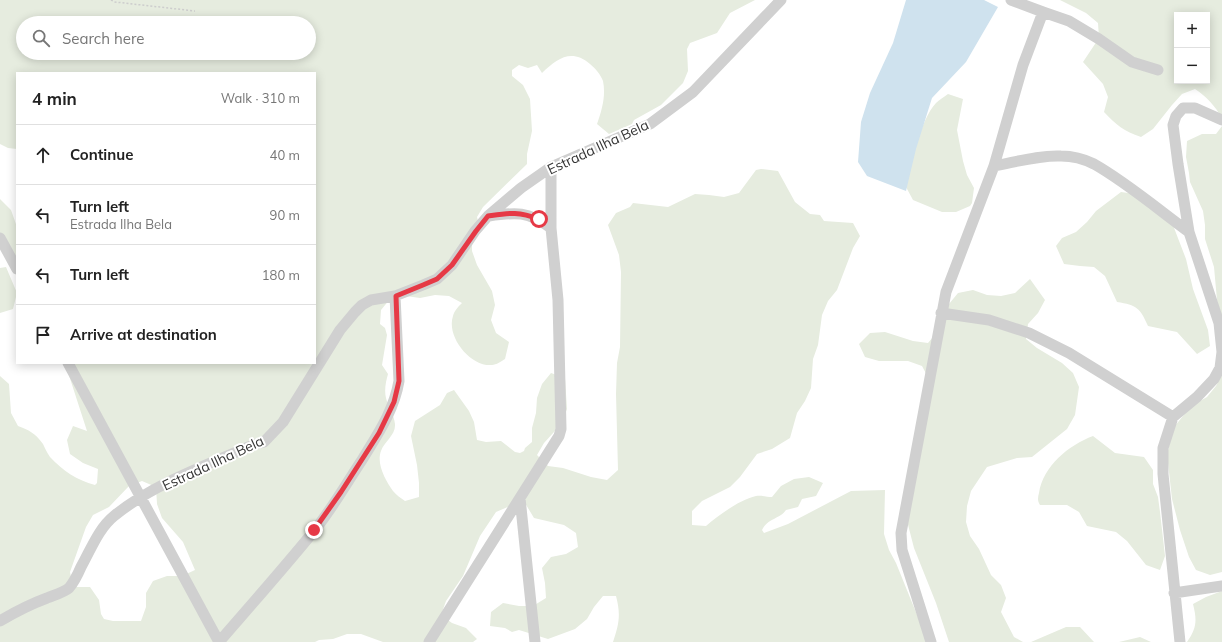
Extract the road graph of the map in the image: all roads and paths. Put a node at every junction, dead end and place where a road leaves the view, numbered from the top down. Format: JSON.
{"nodes":[{"id":1,"x":111,"y":0,"type":"edge"},
{"id":2,"x":781,"y":0,"type":"edge"},
{"id":3,"x":1011,"y":0,"type":"edge"},
{"id":4,"x":195,"y":10,"type":"dead end"},
{"id":5,"x":1043,"y":12,"type":"junction"},
{"id":6,"x":1158,"y":70,"type":"dead end"},
{"id":7,"x":1222,"y":120,"type":"edge"},
{"id":8,"x":994,"y":166,"type":"junction"},
{"id":9,"x":551,"y":167,"type":"junction"},
{"id":10,"x":488,"y":216,"type":"junction"},
{"id":11,"x":551,"y":228,"type":"junction"},
{"id":12,"x":1189,"y":232,"type":"junction"},
{"id":13,"x":0,"y":238,"type":"edge"},
{"id":14,"x":16,"y":267,"type":"edge"},
{"id":15,"x":396,"y":296,"type":"junction"},
{"id":16,"x":941,"y":313,"type":"junction"},
{"id":17,"x":69,"y":364,"type":"edge"},
{"id":18,"x":1174,"y":417,"type":"junction"},
{"id":19,"x":141,"y":496,"type":"junction"},
{"id":20,"x":520,"y":498,"type":"junction"},
{"id":21,"x":1222,"y":586,"type":"edge"},
{"id":22,"x":1174,"y":593,"type":"junction"},
{"id":23,"x":0,"y":620,"type":"edge"},
{"id":24,"x":219,"y":642,"type":"edge"},
{"id":25,"x":429,"y":642,"type":"edge"},
{"id":26,"x":535,"y":642,"type":"edge"},
{"id":27,"x":931,"y":642,"type":"edge"},
{"id":28,"x":1180,"y":642,"type":"edge"}],
"edges":[{"from":1,"to":4,"type":"path"},
{"from":2,"to":9,"type":"street","name":"Estrada Ilha Bela"},
{"from":3,"to":5,"type":"street"},
{"from":5,"to":6,"type":"street"},
{"from":5,"to":8,"type":"street"},
{"from":7,"to":12,"type":"street"},
{"from":8,"to":12,"type":"street"},
{"from":8,"to":16,"type":"street"},
{"from":9,"to":10,"type":"street","name":"Estrada Ilha Bela"},
{"from":9,"to":11,"type":"street"},
{"from":10,"to":11,"type":"street"},
{"from":10,"to":15,"type":"street","name":"Estrada Ilha Bela"},
{"from":11,"to":20,"type":"street"},
{"from":12,"to":18,"type":"street"},
{"from":13,"to":14,"type":"street"},
{"from":15,"to":19,"type":"street","name":"Estrada Ilha Bela"},
{"from":15,"to":24,"type":"street"},
{"from":16,"to":18,"type":"street"},
{"from":16,"to":27,"type":"street"},
{"from":17,"to":19,"type":"street"},
{"from":18,"to":22,"type":"street"},
{"from":19,"to":23,"type":"street","name":"Estrada Ilha Bela"},
{"from":19,"to":24,"type":"street"},
{"from":20,"to":25,"type":"street"},
{"from":20,"to":26,"type":"street"},
{"from":21,"to":22,"type":"street"},
{"from":22,"to":28,"type":"street"}]}
